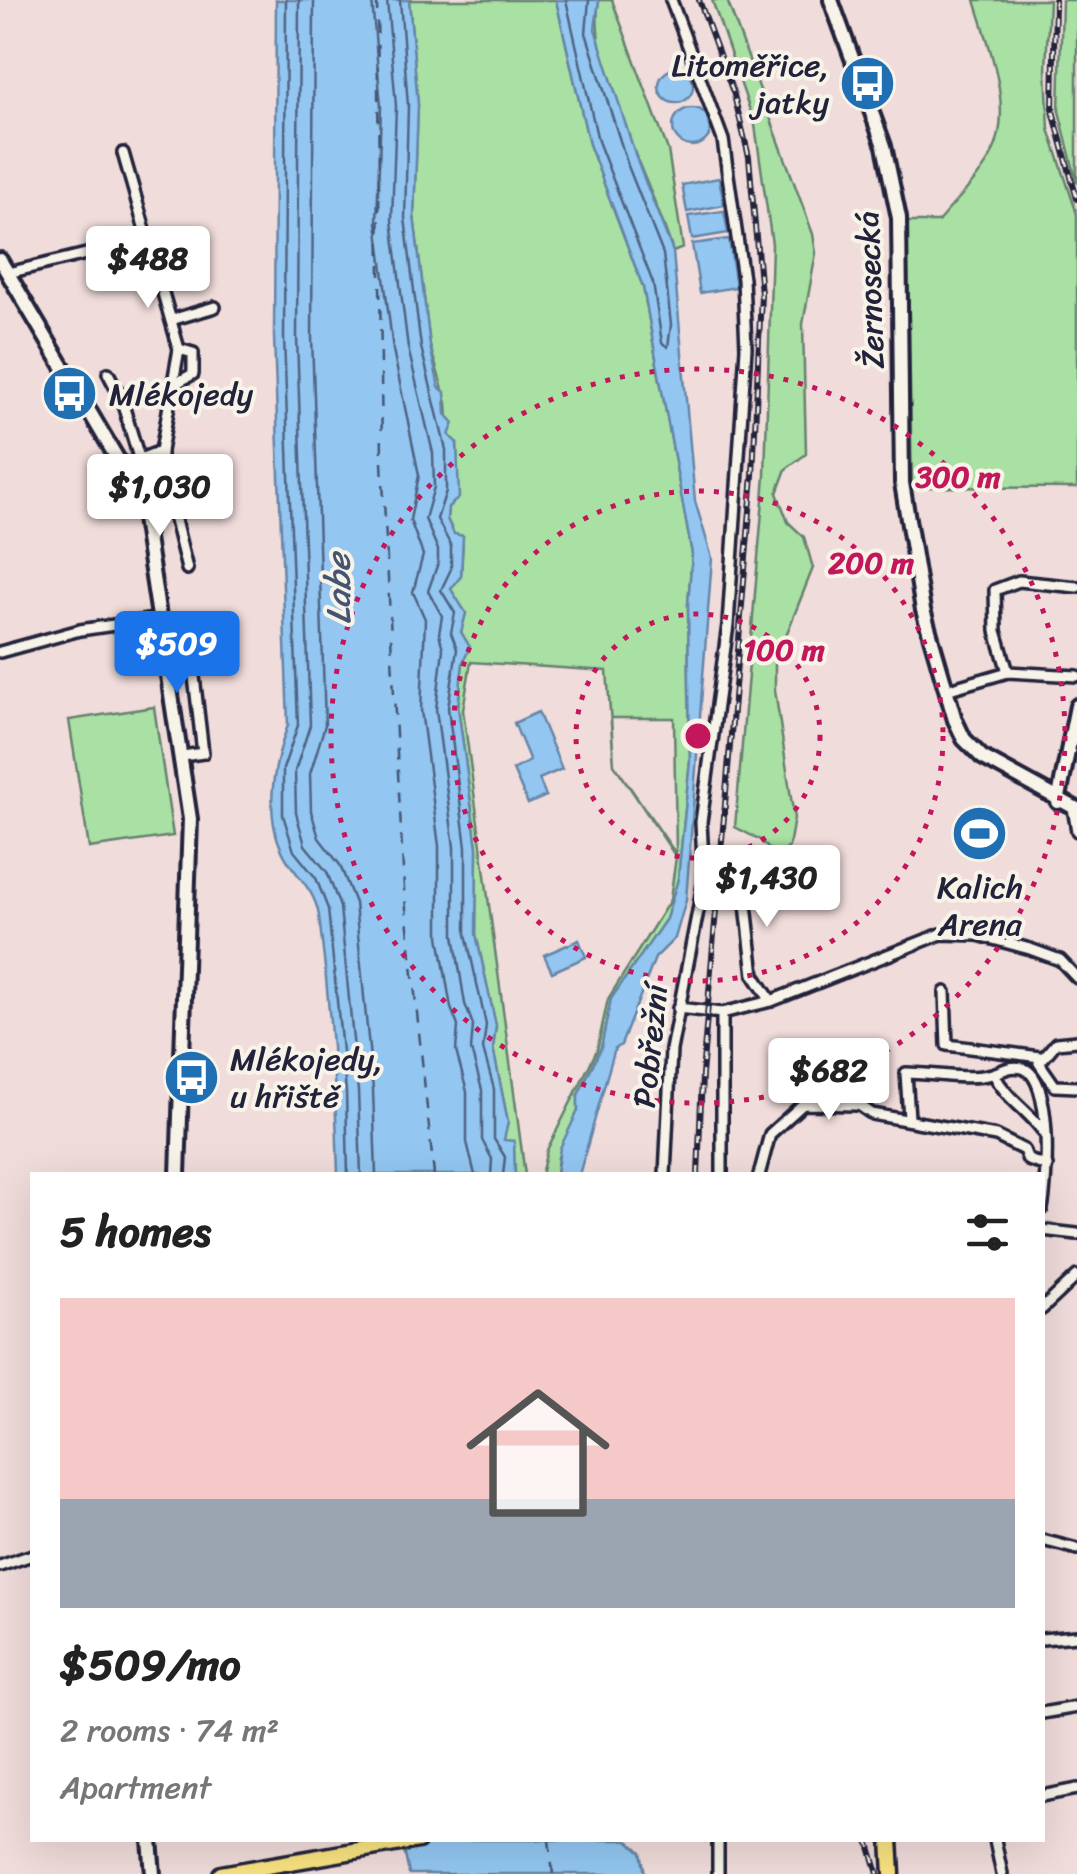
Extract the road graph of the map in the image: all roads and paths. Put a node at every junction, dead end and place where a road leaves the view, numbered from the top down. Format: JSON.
{"nodes":[{"id":1,"x":671,"y":0,"type":"edge"},
{"id":2,"x":831,"y":0,"type":"edge"},
{"id":3,"x":123,"y":153,"type":"dead end"},
{"id":4,"x":148,"y":239,"type":"junction"},
{"id":5,"x":0,"y":260,"type":"edge"},
{"id":6,"x":8,"y":274,"type":"junction"},
{"id":7,"x":215,"y":306,"type":"dead end"},
{"id":8,"x":170,"y":320,"type":"junction"},
{"id":9,"x":179,"y":349,"type":"junction"},
{"id":10,"x":108,"y":373,"type":"dead end"},
{"id":11,"x":170,"y":387,"type":"junction"},
{"id":12,"x":162,"y":451,"type":"junction"},
{"id":13,"x":139,"y":458,"type":"junction"},
{"id":14,"x":124,"y":465,"type":"junction"},
{"id":15,"x":146,"y":497,"type":"junction"},
{"id":16,"x":187,"y":570,"type":"dead end"},
{"id":17,"x":1077,"y":588,"type":"edge"},
{"id":18,"x":162,"y":618,"type":"junction"},
{"id":19,"x":192,"y":651,"type":"dead end"},
{"id":20,"x":0,"y":652,"type":"edge"},
{"id":21,"x":1008,"y":672,"type":"junction"},
{"id":22,"x":1077,"y":676,"type":"edge"},
{"id":23,"x":946,"y":690,"type":"junction"},
{"id":24,"x":1077,"y":706,"type":"edge"},
{"id":25,"x":183,"y":756,"type":"junction"},
{"id":26,"x":1058,"y":802,"type":"junction"},
{"id":27,"x":1075,"y":809,"type":"edge"},
{"id":28,"x":1077,"y":831,"type":"edge"},
{"id":29,"x":742,"y":870,"type":"dead end"},
{"id":30,"x":1077,"y":978,"type":"edge"},
{"id":31,"x":946,"y":992,"type":"dead end"},
{"id":32,"x":771,"y":1000,"type":"junction"},
{"id":33,"x":678,"y":1008,"type":"junction"},
{"id":34,"x":722,"y":1014,"type":"junction"},
{"id":35,"x":1077,"y":1041,"type":"edge"},
{"id":36,"x":1040,"y":1056,"type":"junction"},
{"id":37,"x":994,"y":1074,"type":"junction"},
{"id":38,"x":1077,"y":1087,"type":"edge"},
{"id":39,"x":910,"y":1118,"type":"junction"},
{"id":40,"x":1045,"y":1134,"type":"junction"},
{"id":41,"x":1048,"y":1166,"type":"junction"},
{"id":42,"x":178,"y":1172,"type":"edge"},
{"id":43,"x":665,"y":1172,"type":"edge"},
{"id":44,"x":722,"y":1172,"type":"edge"},
{"id":45,"x":760,"y":1172,"type":"edge"},
{"id":46,"x":1045,"y":1188,"type":"edge"},
{"id":47,"x":1045,"y":1230,"type":"edge"},
{"id":48,"x":1077,"y":1234,"type":"edge"},
{"id":49,"x":1077,"y":1276,"type":"edge"},
{"id":50,"x":1045,"y":1305,"type":"edge"},
{"id":51,"x":1045,"y":1541,"type":"edge"},
{"id":52,"x":1077,"y":1550,"type":"edge"},
{"id":53,"x":30,"y":1556,"type":"edge"},
{"id":54,"x":0,"y":1566,"type":"edge"},
{"id":55,"x":1077,"y":1636,"type":"edge"},
{"id":56,"x":1045,"y":1639,"type":"edge"},
{"id":57,"x":1077,"y":1707,"type":"edge"},
{"id":58,"x":1045,"y":1713,"type":"edge"},
{"id":59,"x":1077,"y":1789,"type":"edge"},
{"id":60,"x":1045,"y":1795,"type":"edge"},
{"id":61,"x":150,"y":1842,"type":"edge"},
{"id":62,"x":406,"y":1842,"type":"edge"},
{"id":63,"x":718,"y":1842,"type":"edge"},
{"id":64,"x":890,"y":1842,"type":"edge"},
{"id":65,"x":995,"y":1842,"type":"edge"},
{"id":66,"x":154,"y":1874,"type":"edge"},
{"id":67,"x":222,"y":1874,"type":"edge"},
{"id":68,"x":718,"y":1874,"type":"edge"},
{"id":69,"x":892,"y":1874,"type":"edge"},
{"id":70,"x":1002,"y":1874,"type":"edge"}],
"edges":[{"from":1,"to":33,"type":"street","name":"Pobřežní"},
{"from":2,"to":23,"type":"street","name":"Žernosecká"},
{"from":3,"to":4,"type":"street"},
{"from":4,"to":6,"type":"street"},
{"from":4,"to":8,"type":"street"},
{"from":5,"to":6,"type":"street"},
{"from":6,"to":14,"type":"street"},
{"from":7,"to":8,"type":"street"},
{"from":8,"to":9,"type":"street"},
{"from":9,"to":11,"type":"street"},
{"from":9,"to":11,"type":"street"},
{"from":10,"to":13,"type":"street"},
{"from":11,"to":12,"type":"street"},
{"from":12,"to":13,"type":"street"},
{"from":12,"to":15,"type":"street"},
{"from":13,"to":14,"type":"street"},
{"from":14,"to":15,"type":"street"},
{"from":15,"to":16,"type":"street"},
{"from":15,"to":18,"type":"street"},
{"from":17,"to":21,"type":"street"},
{"from":18,"to":20,"type":"street"},
{"from":18,"to":25,"type":"street"},
{"from":19,"to":25,"type":"street"},
{"from":21,"to":22,"type":"street"},
{"from":21,"to":23,"type":"street"},
{"from":23,"to":26,"type":"street","name":"Žernosecká"},
{"from":24,"to":26,"type":"street"},
{"from":25,"to":42,"type":"street"},
{"from":26,"to":27,"type":"street","name":"Žernosecká"},
{"from":27,"to":28,"type":"street"},
{"from":29,"to":32,"type":"street"},
{"from":30,"to":32,"type":"street"},
{"from":31,"to":36,"type":"street"},
{"from":32,"to":34,"type":"street"},
{"from":33,"to":34,"type":"street"},
{"from":33,"to":43,"type":"street","name":"Pobřežní"},
{"from":34,"to":44,"type":"street"},
{"from":35,"to":36,"type":"street"},
{"from":36,"to":38,"type":"street"},
{"from":37,"to":39,"type":"street"},
{"from":37,"to":40,"type":"street"},
{"from":37,"to":40,"type":"street"},
{"from":39,"to":41,"type":"street"},
{"from":39,"to":45,"type":"street"},
{"from":40,"to":41,"type":"street"},
{"from":41,"to":46,"type":"street"},
{"from":47,"to":48,"type":"street"},
{"from":49,"to":50,"type":"street"},
{"from":51,"to":52,"type":"street"},
{"from":53,"to":54,"type":"street"},
{"from":55,"to":56,"type":"street"},
{"from":57,"to":58,"type":"street"},
{"from":59,"to":60,"type":"street"},
{"from":61,"to":66,"type":"street"},
{"from":62,"to":67,"type":"main road"},
{"from":63,"to":68,"type":"street"},
{"from":64,"to":69,"type":"main road"},
{"from":65,"to":70,"type":"street"}]}
